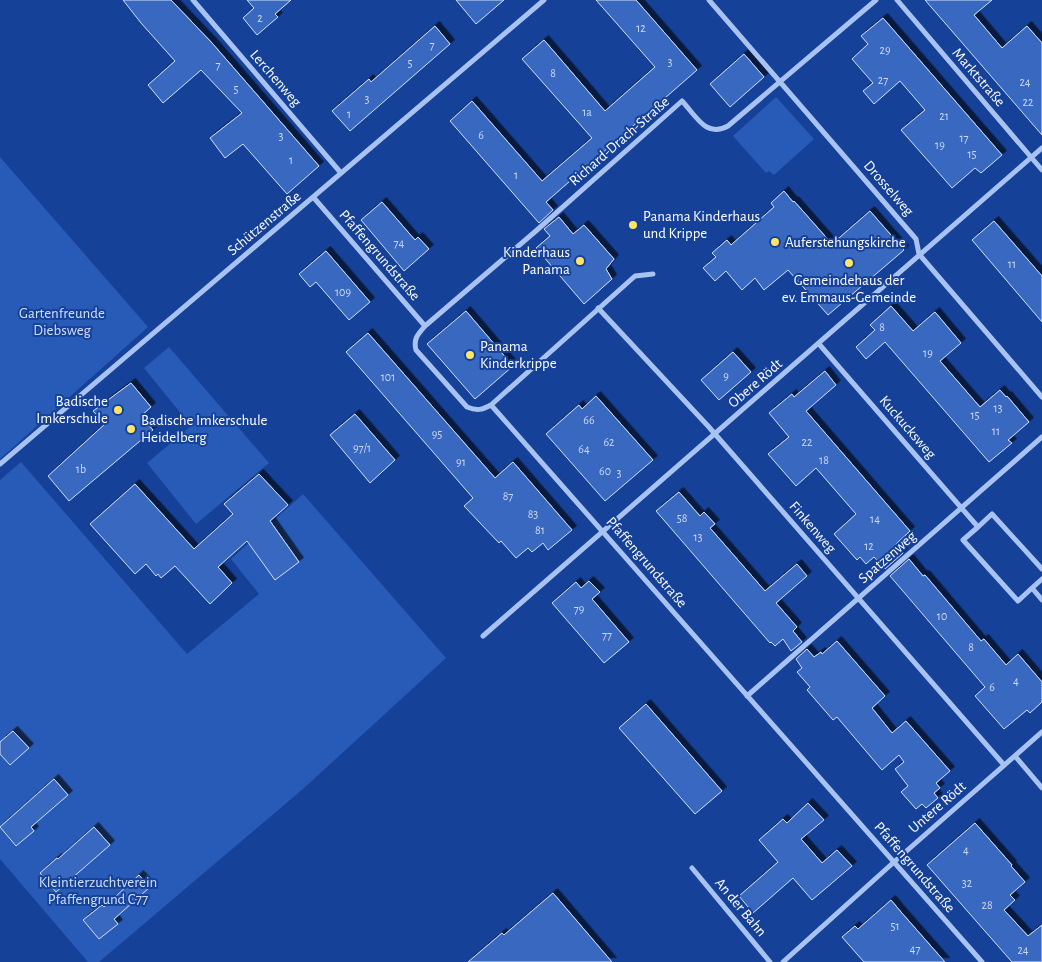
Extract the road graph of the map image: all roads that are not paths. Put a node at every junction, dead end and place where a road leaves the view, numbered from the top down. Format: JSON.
{"nodes":[{"id":1,"x":193,"y":0,"type":"edge"},
{"id":2,"x":544,"y":0,"type":"edge"},
{"id":3,"x":709,"y":0,"type":"edge"},
{"id":4,"x":876,"y":0,"type":"edge"},
{"id":5,"x":897,"y":0,"type":"edge"},
{"id":6,"x":781,"y":82,"type":"junction"},
{"id":7,"x":1042,"y":148,"type":"edge"},
{"id":8,"x":1031,"y":157,"type":"junction"},
{"id":9,"x":1042,"y":170,"type":"edge"},
{"id":10,"x":341,"y":173,"type":"junction"},
{"id":11,"x":314,"y":198,"type":"junction"},
{"id":12,"x":919,"y":254,"type":"junction"},
{"id":13,"x":653,"y":274,"type":"dead end"},
{"id":14,"x":598,"y":308,"type":"junction"},
{"id":15,"x":425,"y":326,"type":"junction"},
{"id":16,"x":819,"y":344,"type":"junction"},
{"id":17,"x":1042,"y":397,"type":"edge"},
{"id":18,"x":491,"y":405,"type":"junction"},
{"id":19,"x":715,"y":434,"type":"junction"},
{"id":20,"x":1042,"y":437,"type":"edge"},
{"id":21,"x":0,"y":464,"type":"edge"},
{"id":22,"x":961,"y":509,"type":"junction"},
{"id":23,"x":978,"y":527,"type":"junction"},
{"id":24,"x":604,"y":531,"type":"junction"},
{"id":25,"x":1042,"y":569,"type":"edge"},
{"id":26,"x":1042,"y":579,"type":"edge"},
{"id":27,"x":1032,"y":588,"type":"junction"},
{"id":28,"x":859,"y":598,"type":"junction"},
{"id":29,"x":1042,"y":600,"type":"edge"},
{"id":30,"x":483,"y":636,"type":"dead end"},
{"id":31,"x":747,"y":696,"type":"junction"},
{"id":32,"x":1042,"y":732,"type":"edge"},
{"id":33,"x":1015,"y":756,"type":"junction"},
{"id":34,"x":1004,"y":765,"type":"junction"},
{"id":35,"x":1042,"y":788,"type":"edge"},
{"id":36,"x":894,"y":862,"type":"junction"},
{"id":37,"x":692,"y":868,"type":"dead end"},
{"id":38,"x":770,"y":962,"type":"edge"},
{"id":39,"x":783,"y":962,"type":"edge"},
{"id":40,"x":982,"y":962,"type":"edge"}],
"edges":[{"from":1,"to":10,"type":"street","name":"Lerchenweg"},
{"from":2,"to":10,"type":"street","name":"Schützenstraße"},
{"from":3,"to":6,"type":"street","name":"Drosselweg"},
{"from":4,"to":6,"type":"street","name":"Richard-Drach-Straße"},
{"from":5,"to":8,"type":"street","name":"Marktstraße"},
{"from":6,"to":12,"type":"street","name":"Drosselweg"},
{"from":6,"to":15,"type":"street","name":"Richard-Drach-Straße"},
{"from":7,"to":8,"type":"street","name":"Obere Rödt"},
{"from":8,"to":9,"type":"street","name":"Marktstraße"},
{"from":8,"to":12,"type":"street","name":"Obere Rödt"},
{"from":10,"to":11,"type":"street","name":"Schützenstraße"},
{"from":11,"to":15,"type":"street","name":"Pfaffengrundstraße"},
{"from":11,"to":21,"type":"street","name":"Schützenstraße"},
{"from":12,"to":16,"type":"street","name":"Obere Rödt"},
{"from":12,"to":17,"type":"street","name":"Drosselweg"},
{"from":13,"to":14,"type":"street"},
{"from":14,"to":18,"type":"street"},
{"from":14,"to":19,"type":"street","name":"Finkenweg"},
{"from":15,"to":18,"type":"street"},
{"from":16,"to":19,"type":"street","name":"Obere Rödt"},
{"from":16,"to":22,"type":"street","name":"Kuckucksweg"},
{"from":18,"to":24,"type":"street","name":"Pfaffengrundstraße"},
{"from":19,"to":24,"type":"street","name":"Obere Rödt"},
{"from":19,"to":28,"type":"street","name":"Finkenweg"},
{"from":20,"to":22,"type":"street","name":"Spatzenweg"},
{"from":22,"to":23,"type":"street","name":"Kuckucksweg"},
{"from":22,"to":28,"type":"street","name":"Spatzenweg"},
{"from":23,"to":25,"type":"street"},
{"from":23,"to":27,"type":"street"},
{"from":24,"to":30,"type":"street","name":"Obere Rödt"},
{"from":24,"to":31,"type":"street","name":"Pfaffengrundstraße"},
{"from":26,"to":27,"type":"street"},
{"from":27,"to":29,"type":"street"},
{"from":28,"to":31,"type":"street","name":"Spatzenweg"},
{"from":28,"to":34,"type":"street","name":"Finkenweg"},
{"from":31,"to":36,"type":"street","name":"Pfaffengrundstraße"},
{"from":32,"to":33,"type":"street","name":"Untere Rödt"},
{"from":33,"to":34,"type":"street","name":"Untere Rödt"},
{"from":33,"to":35,"type":"street"},
{"from":34,"to":36,"type":"street","name":"Untere Rödt"},
{"from":36,"to":39,"type":"street","name":"Untere Rödt"},
{"from":36,"to":40,"type":"street","name":"Pfaffengrundstraße"},
{"from":37,"to":38,"type":"street","name":"An der Bahn"}]}
